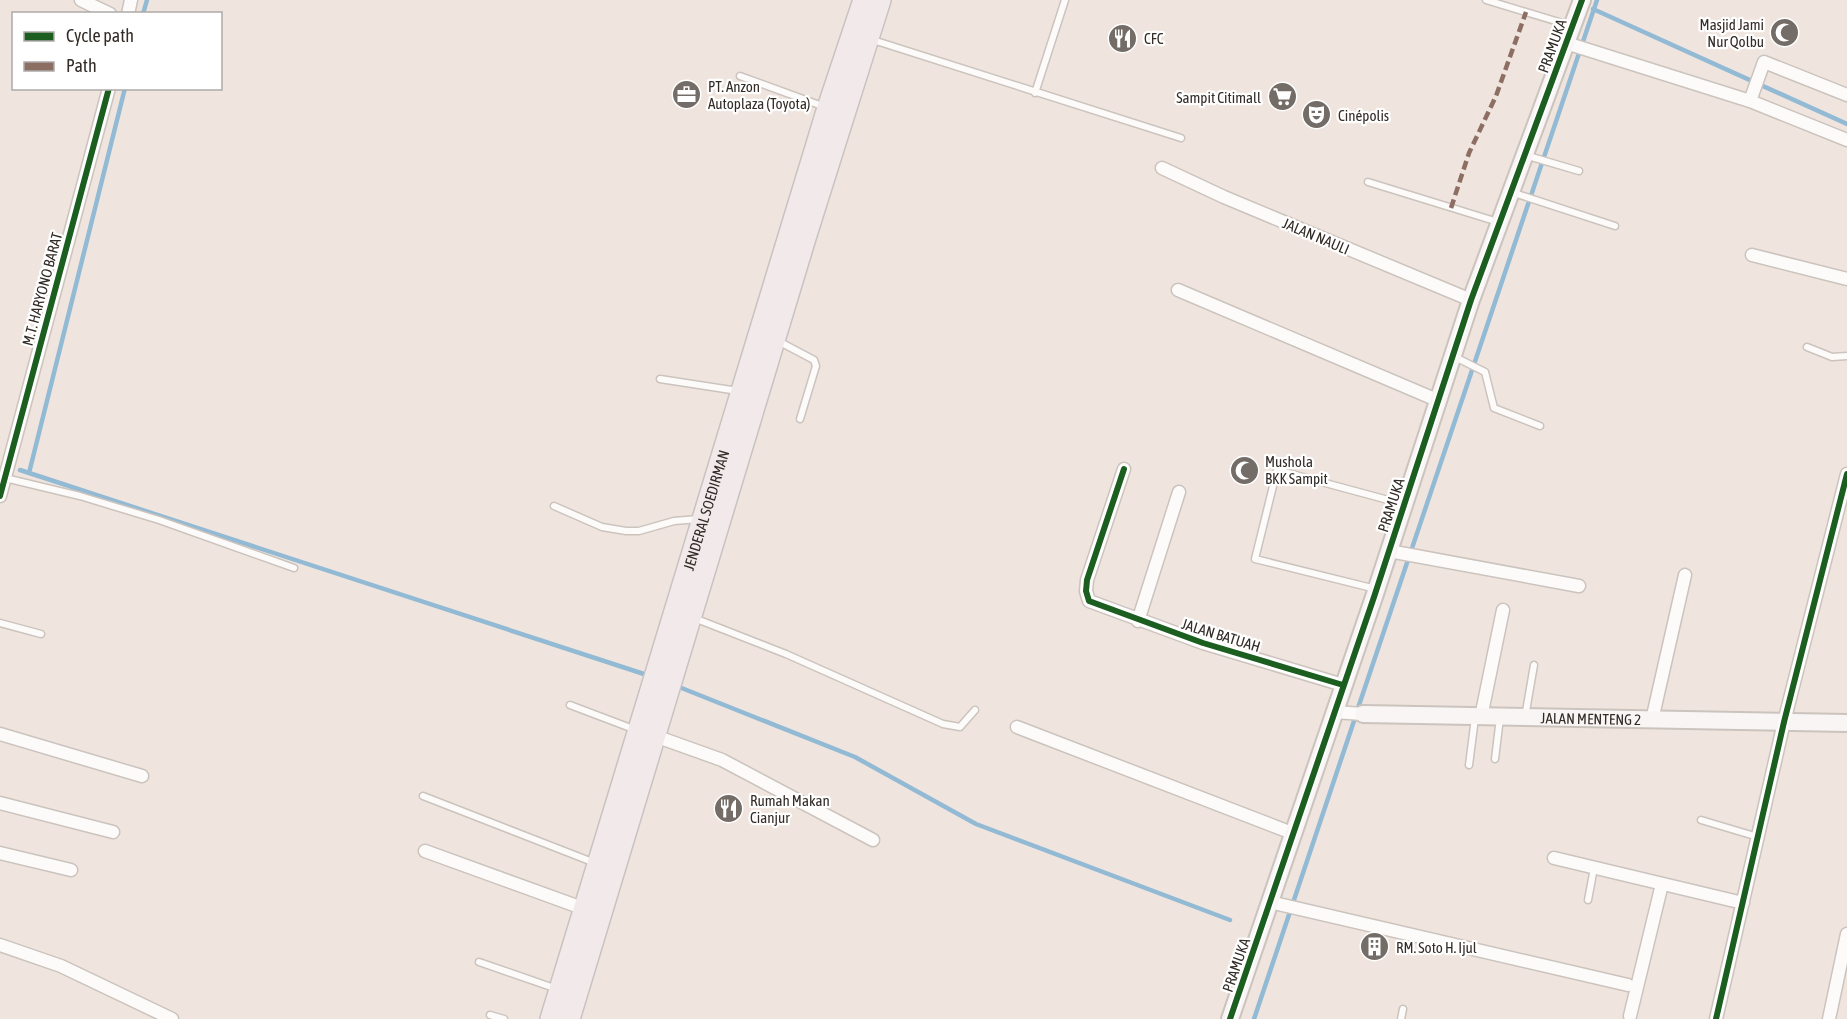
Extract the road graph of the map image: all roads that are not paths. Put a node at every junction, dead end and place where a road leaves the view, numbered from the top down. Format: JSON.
{"nodes":[{"id":1,"x":81,"y":0,"type":"edge"},
{"id":2,"x":864,"y":0,"type":"edge"},
{"id":3,"x":880,"y":0,"type":"edge"},
{"id":4,"x":1065,"y":0,"type":"edge"},
{"id":5,"x":1486,"y":0,"type":"edge"},
{"id":6,"x":1582,"y":0,"type":"edge"},
{"id":7,"x":106,"y":12,"type":"edge"},
{"id":8,"x":1572,"y":26,"type":"junction"},
{"id":9,"x":868,"y":38,"type":"junction"},
{"id":10,"x":1576,"y":46,"type":"junction"},
{"id":11,"x":740,"y":76,"type":"dead end"},
{"id":12,"x":108,"y":90,"type":"edge"},
{"id":13,"x":1035,"y":93,"type":"junction"},
{"id":14,"x":1847,"y":95,"type":"edge"},
{"id":15,"x":1750,"y":101,"type":"junction"},
{"id":16,"x":828,"y":108,"type":"junction"},
{"id":17,"x":1181,"y":138,"type":"dead end"},
{"id":18,"x":1847,"y":140,"type":"edge"},
{"id":19,"x":1524,"y":155,"type":"junction"},
{"id":20,"x":1162,"y":168,"type":"dead end"},
{"id":21,"x":1580,"y":171,"type":"dead end"},
{"id":22,"x":1368,"y":182,"type":"dead end"},
{"id":23,"x":1510,"y":192,"type":"junction"},
{"id":24,"x":1499,"y":223,"type":"junction"},
{"id":25,"x":1615,"y":226,"type":"dead end"},
{"id":26,"x":1752,"y":255,"type":"dead end"},
{"id":27,"x":1847,"y":279,"type":"edge"},
{"id":28,"x":1178,"y":290,"type":"dead end"},
{"id":29,"x":1471,"y":300,"type":"junction"},
{"id":30,"x":775,"y":339,"type":"junction"},
{"id":31,"x":1807,"y":347,"type":"dead end"},
{"id":32,"x":1452,"y":356,"type":"junction"},
{"id":33,"x":1847,"y":356,"type":"edge"},
{"id":34,"x":660,"y":379,"type":"dead end"},
{"id":35,"x":742,"y":392,"type":"junction"},
{"id":36,"x":1437,"y":400,"type":"junction"},
{"id":37,"x":800,"y":419,"type":"dead end"},
{"id":38,"x":1540,"y":426,"type":"dead end"},
{"id":39,"x":728,"y":465,"type":"junction"},
{"id":40,"x":1124,"y":469,"type":"dead end"},
{"id":41,"x":1847,"y":474,"type":"edge"},
{"id":42,"x":2,"y":480,"type":"edge"},
{"id":43,"x":1179,"y":492,"type":"dead end"},
{"id":44,"x":0,"y":496,"type":"edge"},
{"id":45,"x":1404,"y":505,"type":"junction"},
{"id":46,"x":554,"y":506,"type":"dead end"},
{"id":47,"x":703,"y":519,"type":"junction"},
{"id":48,"x":1395,"y":552,"type":"junction"},
{"id":49,"x":294,"y":568,"type":"dead end"},
{"id":50,"x":1685,"y":575,"type":"dead end"},
{"id":51,"x":1579,"y":586,"type":"dead end"},
{"id":52,"x":1377,"y":589,"type":"junction"},
{"id":53,"x":1503,"y":610,"type":"dead end"},
{"id":54,"x":690,"y":616,"type":"junction"},
{"id":55,"x":1138,"y":621,"type":"junction"},
{"id":56,"x":0,"y":623,"type":"edge"},
{"id":57,"x":41,"y":634,"type":"dead end"},
{"id":58,"x":1534,"y":665,"type":"dead end"},
{"id":59,"x":1343,"y":685,"type":"junction"},
{"id":60,"x":570,"y":705,"type":"dead end"},
{"id":61,"x":975,"y":710,"type":"dead end"},
{"id":62,"x":1348,"y":713,"type":"junction"},
{"id":63,"x":1478,"y":717,"type":"junction"},
{"id":64,"x":1501,"y":717,"type":"junction"},
{"id":65,"x":1525,"y":717,"type":"junction"},
{"id":66,"x":1652,"y":720,"type":"junction"},
{"id":67,"x":1784,"y":722,"type":"junction"},
{"id":68,"x":1847,"y":723,"type":"edge"},
{"id":69,"x":1017,"y":727,"type":"dead end"},
{"id":70,"x":647,"y":733,"type":"junction"},
{"id":71,"x":0,"y":734,"type":"edge"},
{"id":72,"x":1495,"y":759,"type":"dead end"},
{"id":73,"x":1469,"y":765,"type":"dead end"},
{"id":74,"x":142,"y":776,"type":"dead end"},
{"id":75,"x":423,"y":796,"type":"dead end"},
{"id":76,"x":0,"y":803,"type":"edge"},
{"id":77,"x":1701,"y":820,"type":"dead end"},
{"id":78,"x":113,"y":832,"type":"dead end"},
{"id":79,"x":1292,"y":833,"type":"junction"},
{"id":80,"x":1758,"y":837,"type":"junction"},
{"id":81,"x":873,"y":840,"type":"dead end"},
{"id":82,"x":424,"y":851,"type":"dead end"},
{"id":83,"x":0,"y":853,"type":"edge"},
{"id":84,"x":1554,"y":858,"type":"dead end"},
{"id":85,"x":598,"y":865,"type":"junction"},
{"id":86,"x":1594,"y":868,"type":"junction"},
{"id":87,"x":71,"y":870,"type":"dead end"},
{"id":88,"x":1662,"y":884,"type":"junction"},
{"id":89,"x":1588,"y":900,"type":"dead end"},
{"id":90,"x":1743,"y":903,"type":"junction"},
{"id":91,"x":1278,"y":904,"type":"junction"},
{"id":92,"x":585,"y":909,"type":"junction"},
{"id":93,"x":1847,"y":934,"type":"edge"},
{"id":94,"x":0,"y":945,"type":"edge"},
{"id":95,"x":479,"y":962,"type":"dead end"},
{"id":96,"x":1628,"y":985,"type":"dead end"},
{"id":97,"x":560,"y":990,"type":"junction"},
{"id":98,"x":1403,"y":1009,"type":"dead end"},
{"id":99,"x":490,"y":1014,"type":"dead end"},
{"id":100,"x":1630,"y":1016,"type":"dead end"},
{"id":101,"x":172,"y":1019,"type":"edge"},
{"id":102,"x":504,"y":1019,"type":"edge"},
{"id":103,"x":552,"y":1019,"type":"edge"},
{"id":104,"x":569,"y":1019,"type":"edge"},
{"id":105,"x":1230,"y":1019,"type":"edge"},
{"id":106,"x":1401,"y":1019,"type":"edge"},
{"id":107,"x":1716,"y":1019,"type":"edge"},
{"id":108,"x":1829,"y":1019,"type":"edge"}],
"edges":[{"from":1,"to":7,"type":"street"},
{"from":2,"to":16,"type":"highway","name":"JENDERAL SOEDIRMAN"},
{"from":3,"to":9,"type":"highway","name":"JENDERAL SOEDIRMAN"},
{"from":4,"to":13,"type":"lane"},
{"from":5,"to":8,"type":"lane"},
{"from":6,"to":8,"type":"street","name":"PRAMUKA"},
{"from":8,"to":10,"type":"street","name":"PRAMUKA"},
{"from":9,"to":13,"type":"lane"},
{"from":9,"to":30,"type":"highway","name":"JENDERAL SOEDIRMAN"},
{"from":10,"to":15,"type":"street"},
{"from":10,"to":19,"type":"street","name":"PRAMUKA"},
{"from":11,"to":16,"type":"lane"},
{"from":12,"to":42,"type":"street","name":"M.T. HARYONO BARAT"},
{"from":13,"to":17,"type":"lane"},
{"from":14,"to":15,"type":"street"},
{"from":15,"to":18,"type":"street"},
{"from":16,"to":35,"type":"highway","name":"JENDERAL SOEDIRMAN"},
{"from":19,"to":21,"type":"lane"},
{"from":19,"to":23,"type":"street","name":"PRAMUKA"},
{"from":20,"to":29,"type":"street","name":"JALAN NAULI"},
{"from":22,"to":24,"type":"lane"},
{"from":23,"to":24,"type":"street","name":"PRAMUKA"},
{"from":23,"to":25,"type":"lane"},
{"from":24,"to":29,"type":"street","name":"PRAMUKA"},
{"from":26,"to":27,"type":"street"},
{"from":28,"to":36,"type":"street"},
{"from":29,"to":32,"type":"street","name":"PRAMUKA"},
{"from":30,"to":37,"type":"lane"},
{"from":30,"to":39,"type":"highway","name":"JENDERAL SOEDIRMAN"},
{"from":31,"to":33,"type":"lane"},
{"from":32,"to":36,"type":"street","name":"PRAMUKA"},
{"from":32,"to":38,"type":"lane"},
{"from":34,"to":35,"type":"lane"},
{"from":35,"to":39,"type":"highway","name":"JENDERAL SOEDIRMAN"},
{"from":36,"to":45,"type":"street","name":"PRAMUKA"},
{"from":39,"to":47,"type":"highway","name":"JENDERAL SOEDIRMAN"},
{"from":39,"to":54,"type":"highway","name":"JENDERAL SOEDIRMAN"},
{"from":40,"to":55,"type":"street","name":"JALAN BATUAH"},
{"from":41,"to":67,"type":"street"},
{"from":42,"to":44,"type":"street","name":"M.T. HARYONO BARAT"},
{"from":42,"to":49,"type":"lane"},
{"from":43,"to":55,"type":"street"},
{"from":45,"to":48,"type":"street","name":"PRAMUKA"},
{"from":45,"to":52,"type":"lane"},
{"from":46,"to":47,"type":"lane"},
{"from":47,"to":70,"type":"highway","name":"JENDERAL SOEDIRMAN"},
{"from":48,"to":51,"type":"street"},
{"from":48,"to":52,"type":"street","name":"PRAMUKA"},
{"from":50,"to":66,"type":"street"},
{"from":52,"to":59,"type":"street","name":"PRAMUKA"},
{"from":53,"to":63,"type":"street"},
{"from":54,"to":61,"type":"lane"},
{"from":54,"to":70,"type":"highway","name":"JENDERAL SOEDIRMAN"},
{"from":55,"to":59,"type":"street","name":"JALAN BATUAH"},
{"from":56,"to":57,"type":"lane"},
{"from":58,"to":65,"type":"lane"},
{"from":59,"to":62,"type":"street","name":"PRAMUKA"},
{"from":60,"to":70,"type":"lane"},
{"from":62,"to":63,"type":"street","name":"JALAN MENTENG 2"},
{"from":62,"to":79,"type":"street","name":"PRAMUKA"},
{"from":63,"to":64,"type":"street","name":"JALAN MENTENG 2"},
{"from":63,"to":73,"type":"lane"},
{"from":64,"to":65,"type":"street","name":"JALAN MENTENG 2"},
{"from":64,"to":72,"type":"lane"},
{"from":65,"to":66,"type":"street","name":"JALAN MENTENG 2"},
{"from":66,"to":67,"type":"street","name":"JALAN MENTENG 2"},
{"from":67,"to":68,"type":"street","name":"JALAN MENTENG 2"},
{"from":67,"to":80,"type":"street"},
{"from":69,"to":79,"type":"street"},
{"from":70,"to":81,"type":"street"},
{"from":70,"to":85,"type":"highway","name":"JENDERAL SOEDIRMAN"},
{"from":70,"to":104,"type":"highway","name":"JENDERAL SOEDIRMAN"},
{"from":71,"to":74,"type":"street"},
{"from":75,"to":85,"type":"lane"},
{"from":76,"to":78,"type":"street"},
{"from":77,"to":80,"type":"lane"},
{"from":79,"to":91,"type":"street","name":"PRAMUKA"},
{"from":80,"to":90,"type":"street"},
{"from":82,"to":92,"type":"street"},
{"from":83,"to":87,"type":"street"},
{"from":84,"to":86,"type":"street"},
{"from":85,"to":92,"type":"highway","name":"JENDERAL SOEDIRMAN"},
{"from":86,"to":88,"type":"street"},
{"from":86,"to":89,"type":"lane"},
{"from":88,"to":90,"type":"street"},
{"from":88,"to":100,"type":"street"},
{"from":90,"to":107,"type":"street"},
{"from":91,"to":96,"type":"street"},
{"from":91,"to":105,"type":"street","name":"PRAMUKA"},
{"from":92,"to":97,"type":"highway","name":"JENDERAL SOEDIRMAN"},
{"from":93,"to":108,"type":"street"},
{"from":94,"to":101,"type":"street"},
{"from":95,"to":97,"type":"lane"},
{"from":97,"to":103,"type":"highway","name":"JENDERAL SOEDIRMAN"},
{"from":98,"to":106,"type":"lane"},
{"from":99,"to":102,"type":"lane"}]}
